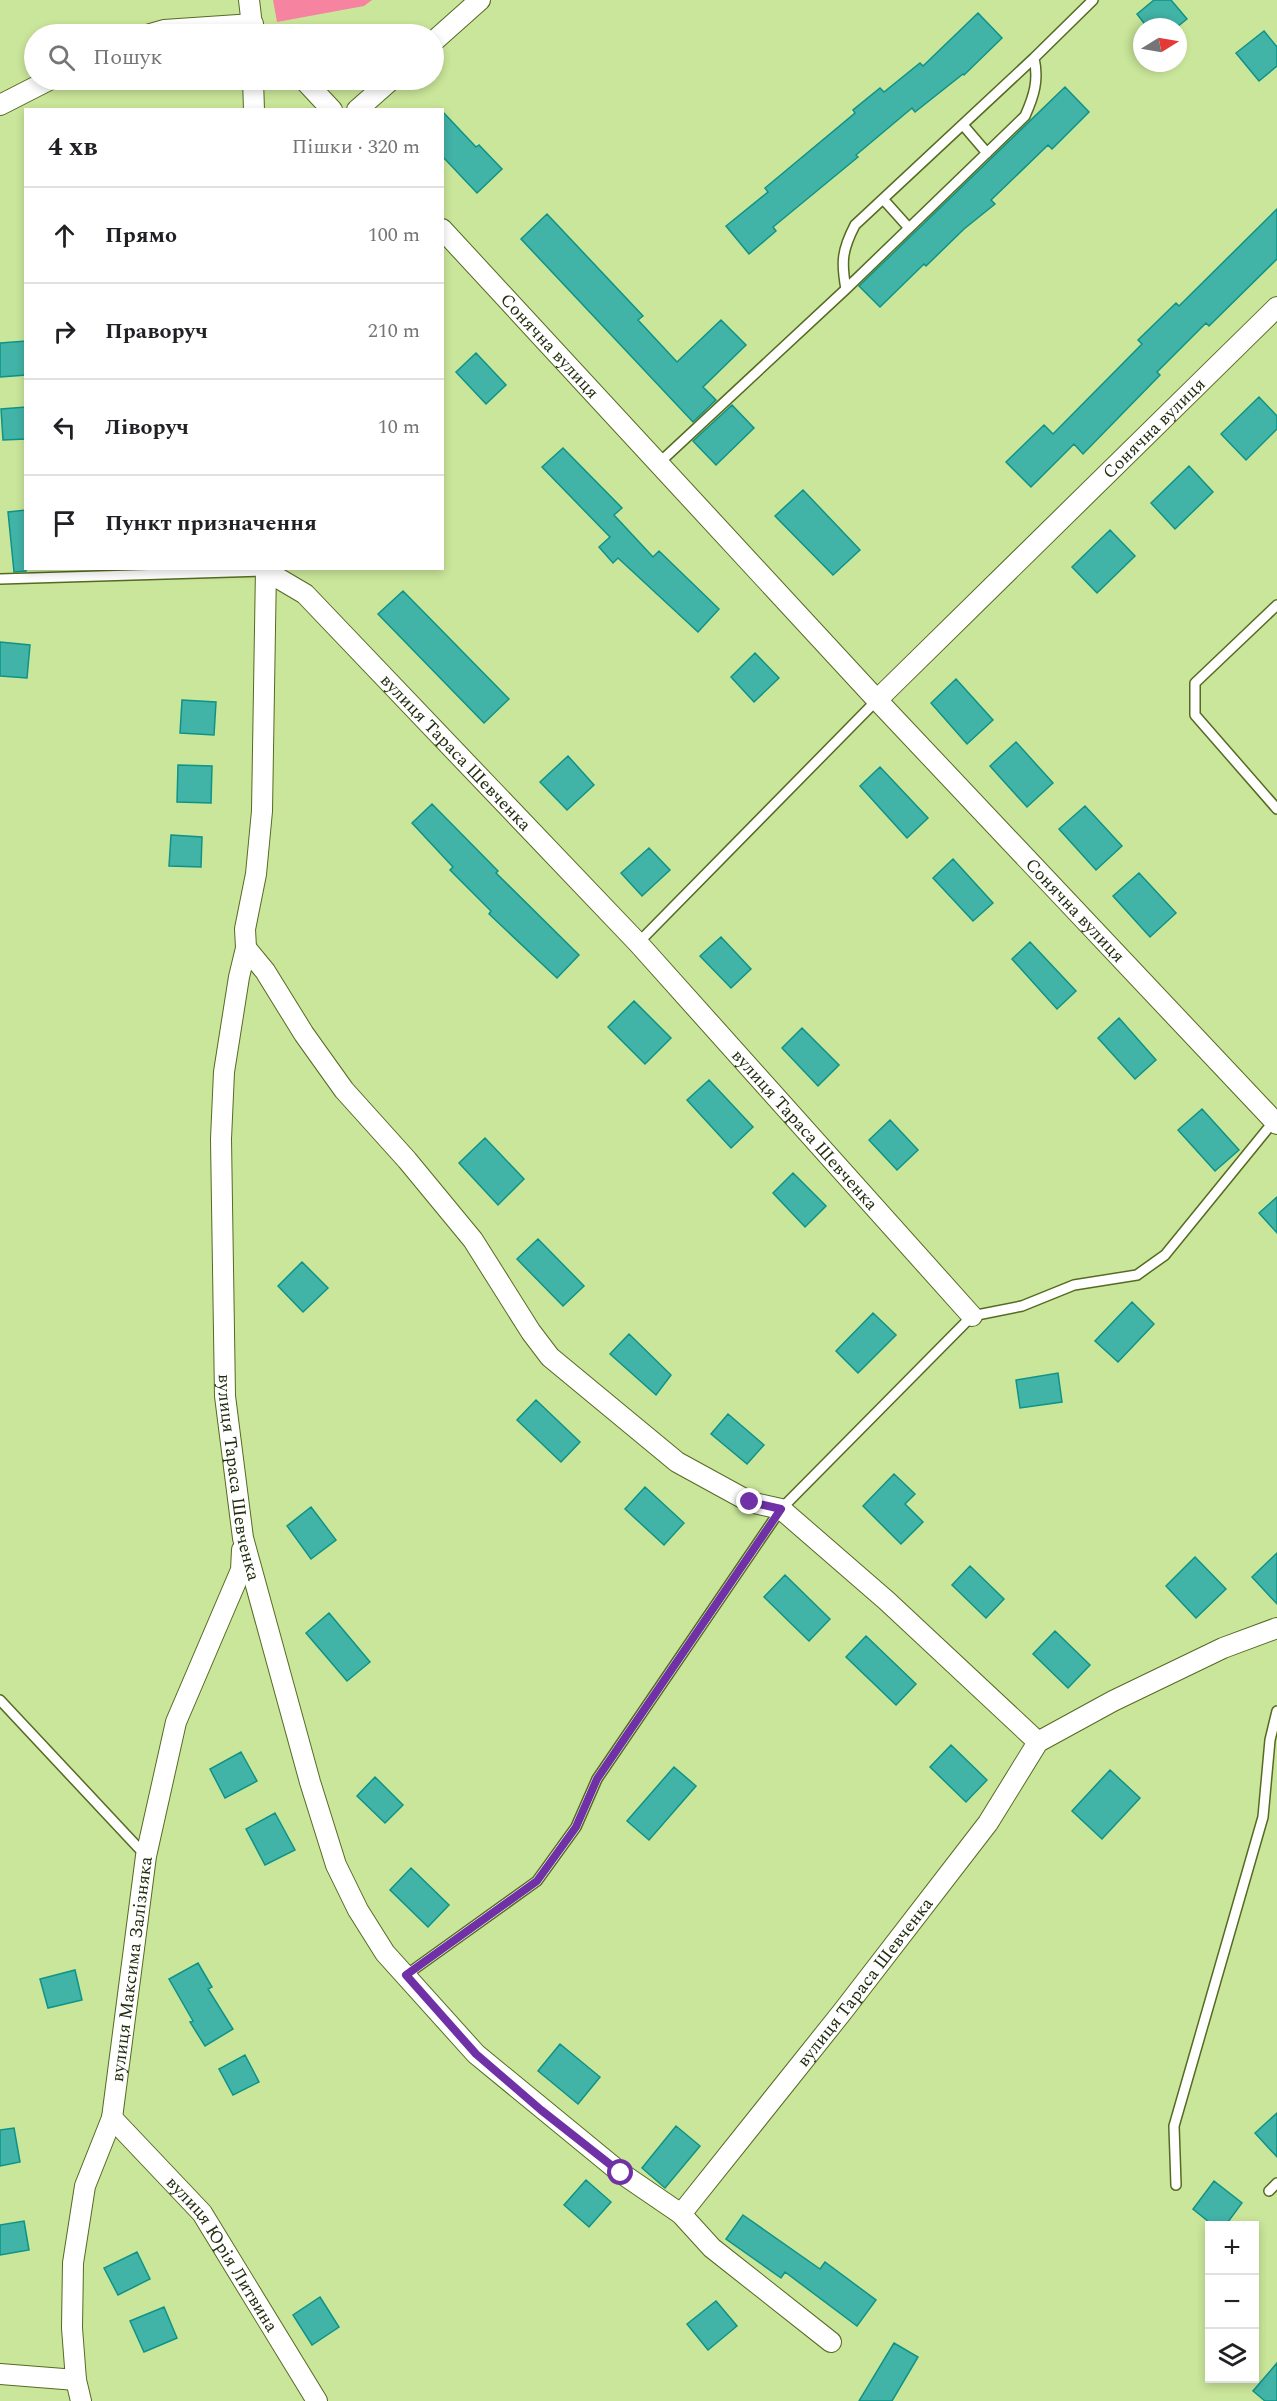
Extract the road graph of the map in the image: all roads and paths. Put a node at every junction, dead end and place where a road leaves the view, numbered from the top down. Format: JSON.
{"nodes":[{"id":1,"x":249,"y":0,"type":"edge"},
{"id":2,"x":480,"y":0,"type":"edge"},
{"id":3,"x":1093,"y":0,"type":"edge"},
{"id":4,"x":254,"y":24,"type":"edge"},
{"id":5,"x":444,"y":32,"type":"edge"},
{"id":6,"x":1034,"y":58,"type":"junction"},
{"id":7,"x":29,"y":90,"type":"edge"},
{"id":8,"x":253,"y":90,"type":"edge"},
{"id":9,"x":313,"y":90,"type":"edge"},
{"id":10,"x":380,"y":90,"type":"edge"},
{"id":11,"x":0,"y":105,"type":"edge"},
{"id":12,"x":254,"y":108,"type":"edge"},
{"id":13,"x":330,"y":108,"type":"edge"},
{"id":14,"x":359,"y":108,"type":"edge"},
{"id":15,"x":963,"y":125,"type":"junction"},
{"id":16,"x":987,"y":153,"type":"junction"},
{"id":17,"x":883,"y":199,"type":"junction"},
{"id":18,"x":909,"y":228,"type":"junction"},
{"id":19,"x":444,"y":231,"type":"edge"},
{"id":20,"x":846,"y":289,"type":"junction"},
{"id":21,"x":1277,"y":307,"type":"edge"},
{"id":22,"x":659,"y":463,"type":"junction"},
{"id":23,"x":266,"y":570,"type":"edge"},
{"id":24,"x":0,"y":579,"type":"edge"},
{"id":25,"x":1277,"y":605,"type":"edge"},
{"id":26,"x":878,"y":700,"type":"junction"},
{"id":27,"x":1277,"y":809,"type":"edge"},
{"id":28,"x":638,"y":943,"type":"junction"},
{"id":29,"x":246,"y":948,"type":"junction"},
{"id":30,"x":1276,"y":1121,"type":"edge"},
{"id":31,"x":972,"y":1316,"type":"junction"},
{"id":32,"x":781,"y":1509,"type":"junction"},
{"id":33,"x":243,"y":1538,"type":"junction"},
{"id":34,"x":1277,"y":1628,"type":"edge"},
{"id":35,"x":0,"y":1700,"type":"edge"},
{"id":36,"x":1277,"y":1711,"type":"edge"},
{"id":37,"x":1038,"y":1742,"type":"junction"},
{"id":38,"x":146,"y":1856,"type":"junction"},
{"id":39,"x":406,"y":1975,"type":"junction"},
{"id":40,"x":112,"y":2118,"type":"junction"},
{"id":41,"x":1277,"y":2183,"type":"edge"},
{"id":42,"x":1176,"y":2184,"type":"dead end"},
{"id":43,"x":1269,"y":2191,"type":"dead end"},
{"id":44,"x":681,"y":2214,"type":"junction"},
{"id":45,"x":831,"y":2342,"type":"dead end"},
{"id":46,"x":0,"y":2374,"type":"edge"},
{"id":47,"x":76,"y":2380,"type":"junction"},
{"id":48,"x":81,"y":2401,"type":"edge"},
{"id":49,"x":317,"y":2401,"type":"edge"}],
"edges":[{"from":1,"to":4,"type":"street"},
{"from":2,"to":5,"type":"street"},
{"from":3,"to":6,"type":"lane"},
{"from":6,"to":15,"type":"lane"},
{"from":6,"to":16,"type":"lane"},
{"from":7,"to":11,"type":"street"},
{"from":8,"to":12,"type":"street"},
{"from":9,"to":13,"type":"street"},
{"from":10,"to":14,"type":"street"},
{"from":15,"to":16,"type":"lane"},
{"from":15,"to":17,"type":"lane"},
{"from":16,"to":18,"type":"lane"},
{"from":17,"to":18,"type":"lane"},
{"from":17,"to":20,"type":"lane"},
{"from":18,"to":20,"type":"lane"},
{"from":19,"to":22,"type":"street","name":"Сонячна вулиця"},
{"from":20,"to":22,"type":"lane"},
{"from":21,"to":26,"type":"street","name":"Сонячна вулиця"},
{"from":22,"to":26,"type":"street","name":"Сонячна вулиця"},
{"from":23,"to":24,"type":"lane"},
{"from":23,"to":28,"type":"street","name":"вулиця Тараса Шевченка"},
{"from":23,"to":29,"type":"street","name":"вулиця Тараса Шевченка"},
{"from":25,"to":27,"type":"lane"},
{"from":26,"to":28,"type":"lane"},
{"from":26,"to":30,"type":"street","name":"Сонячна вулиця"},
{"from":28,"to":31,"type":"street","name":"вулиця Тараса Шевченка"},
{"from":29,"to":32,"type":"street"},
{"from":29,"to":33,"type":"street","name":"вулиця Тараса Шевченка"},
{"from":30,"to":31,"type":"lane"},
{"from":31,"to":32,"type":"lane"},
{"from":32,"to":37,"type":"street"},
{"from":32,"to":39,"type":"lane"},
{"from":33,"to":38,"type":"street","name":"вулиця Максима Залізняка"},
{"from":33,"to":39,"type":"street","name":"вулиця Тараса Шевченка"},
{"from":34,"to":37,"type":"street","name":"вулиця Тараса Шевченка"},
{"from":35,"to":38,"type":"lane"},
{"from":36,"to":42,"type":"lane"},
{"from":37,"to":44,"type":"street","name":"вулиця Тараса Шевченка"},
{"from":38,"to":40,"type":"street","name":"вулиця Максима Залізняка"},
{"from":39,"to":44,"type":"street","name":"вулиця Тараса Шевченка"},
{"from":40,"to":47,"type":"street","name":"вулиця Максима Залізняка"},
{"from":40,"to":49,"type":"street","name":"вулиця Юрія Литвина"},
{"from":41,"to":43,"type":"lane"},
{"from":44,"to":45,"type":"street","name":"вулиця Тараса Шевченка"},
{"from":46,"to":47,"type":"street"},
{"from":47,"to":48,"type":"street","name":"вулиця Максима Залізняка"}]}
